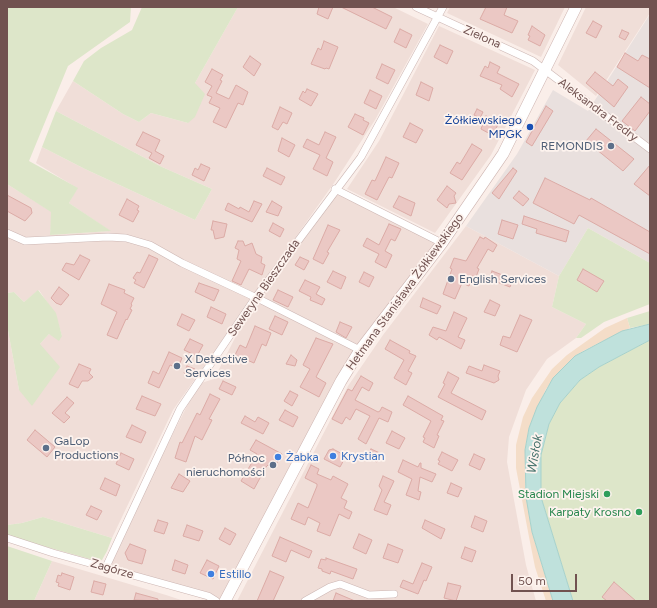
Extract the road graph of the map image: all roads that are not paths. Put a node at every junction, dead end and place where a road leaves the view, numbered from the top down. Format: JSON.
{"nodes":[{"id":1,"x":416,"y":7,"type":"edge"},
{"id":2,"x":442,"y":7,"type":"edge"},
{"id":3,"x":576,"y":7,"type":"edge"},
{"id":4,"x":438,"y":18,"type":"junction"},
{"id":5,"x":546,"y":70,"type":"junction"},
{"id":6,"x":650,"y":149,"type":"edge"},
{"id":7,"x":335,"y":189,"type":"junction"},
{"id":8,"x":7,"y":233,"type":"edge"},
{"id":9,"x":442,"y":243,"type":"junction"},
{"id":10,"x":256,"y":297,"type":"junction"},
{"id":11,"x":360,"y":350,"type":"junction"},
{"id":12,"x":7,"y":538,"type":"edge"},
{"id":13,"x":106,"y":567,"type":"junction"},
{"id":14,"x":394,"y":594,"type":"dead end"},
{"id":15,"x":216,"y":601,"type":"edge"},
{"id":16,"x":226,"y":601,"type":"edge"},
{"id":17,"x":305,"y":601,"type":"edge"}],
"edges":[{"from":1,"to":4,"type":"street","name":"Zielona"},
{"from":2,"to":4,"type":"street","name":"Seweryna Bieszczada"},
{"from":3,"to":5,"type":"street","name":"Hetmana Stanisława Żółkiewskiego"},
{"from":4,"to":5,"type":"street","name":"Zielona"},
{"from":4,"to":7,"type":"street","name":"Seweryna Bieszczada"},
{"from":5,"to":6,"type":"street","name":"Aleksandra Fredry"},
{"from":5,"to":9,"type":"street","name":"Hetmana Stanisława Żółkiewskiego"},
{"from":7,"to":9,"type":"street"},
{"from":7,"to":10,"type":"street","name":"Seweryna Bieszczada"},
{"from":8,"to":10,"type":"street"},
{"from":9,"to":11,"type":"street","name":"Hetmana Stanisława Żółkiewskiego"},
{"from":10,"to":11,"type":"street"},
{"from":10,"to":13,"type":"street","name":"Seweryna Bieszczada"},
{"from":11,"to":16,"type":"street","name":"Hetmana Stanisława Żółkiewskiego"},
{"from":12,"to":13,"type":"street","name":"Zagórze"},
{"from":13,"to":15,"type":"street","name":"Zagórze"},
{"from":14,"to":17,"type":"street"}]}
